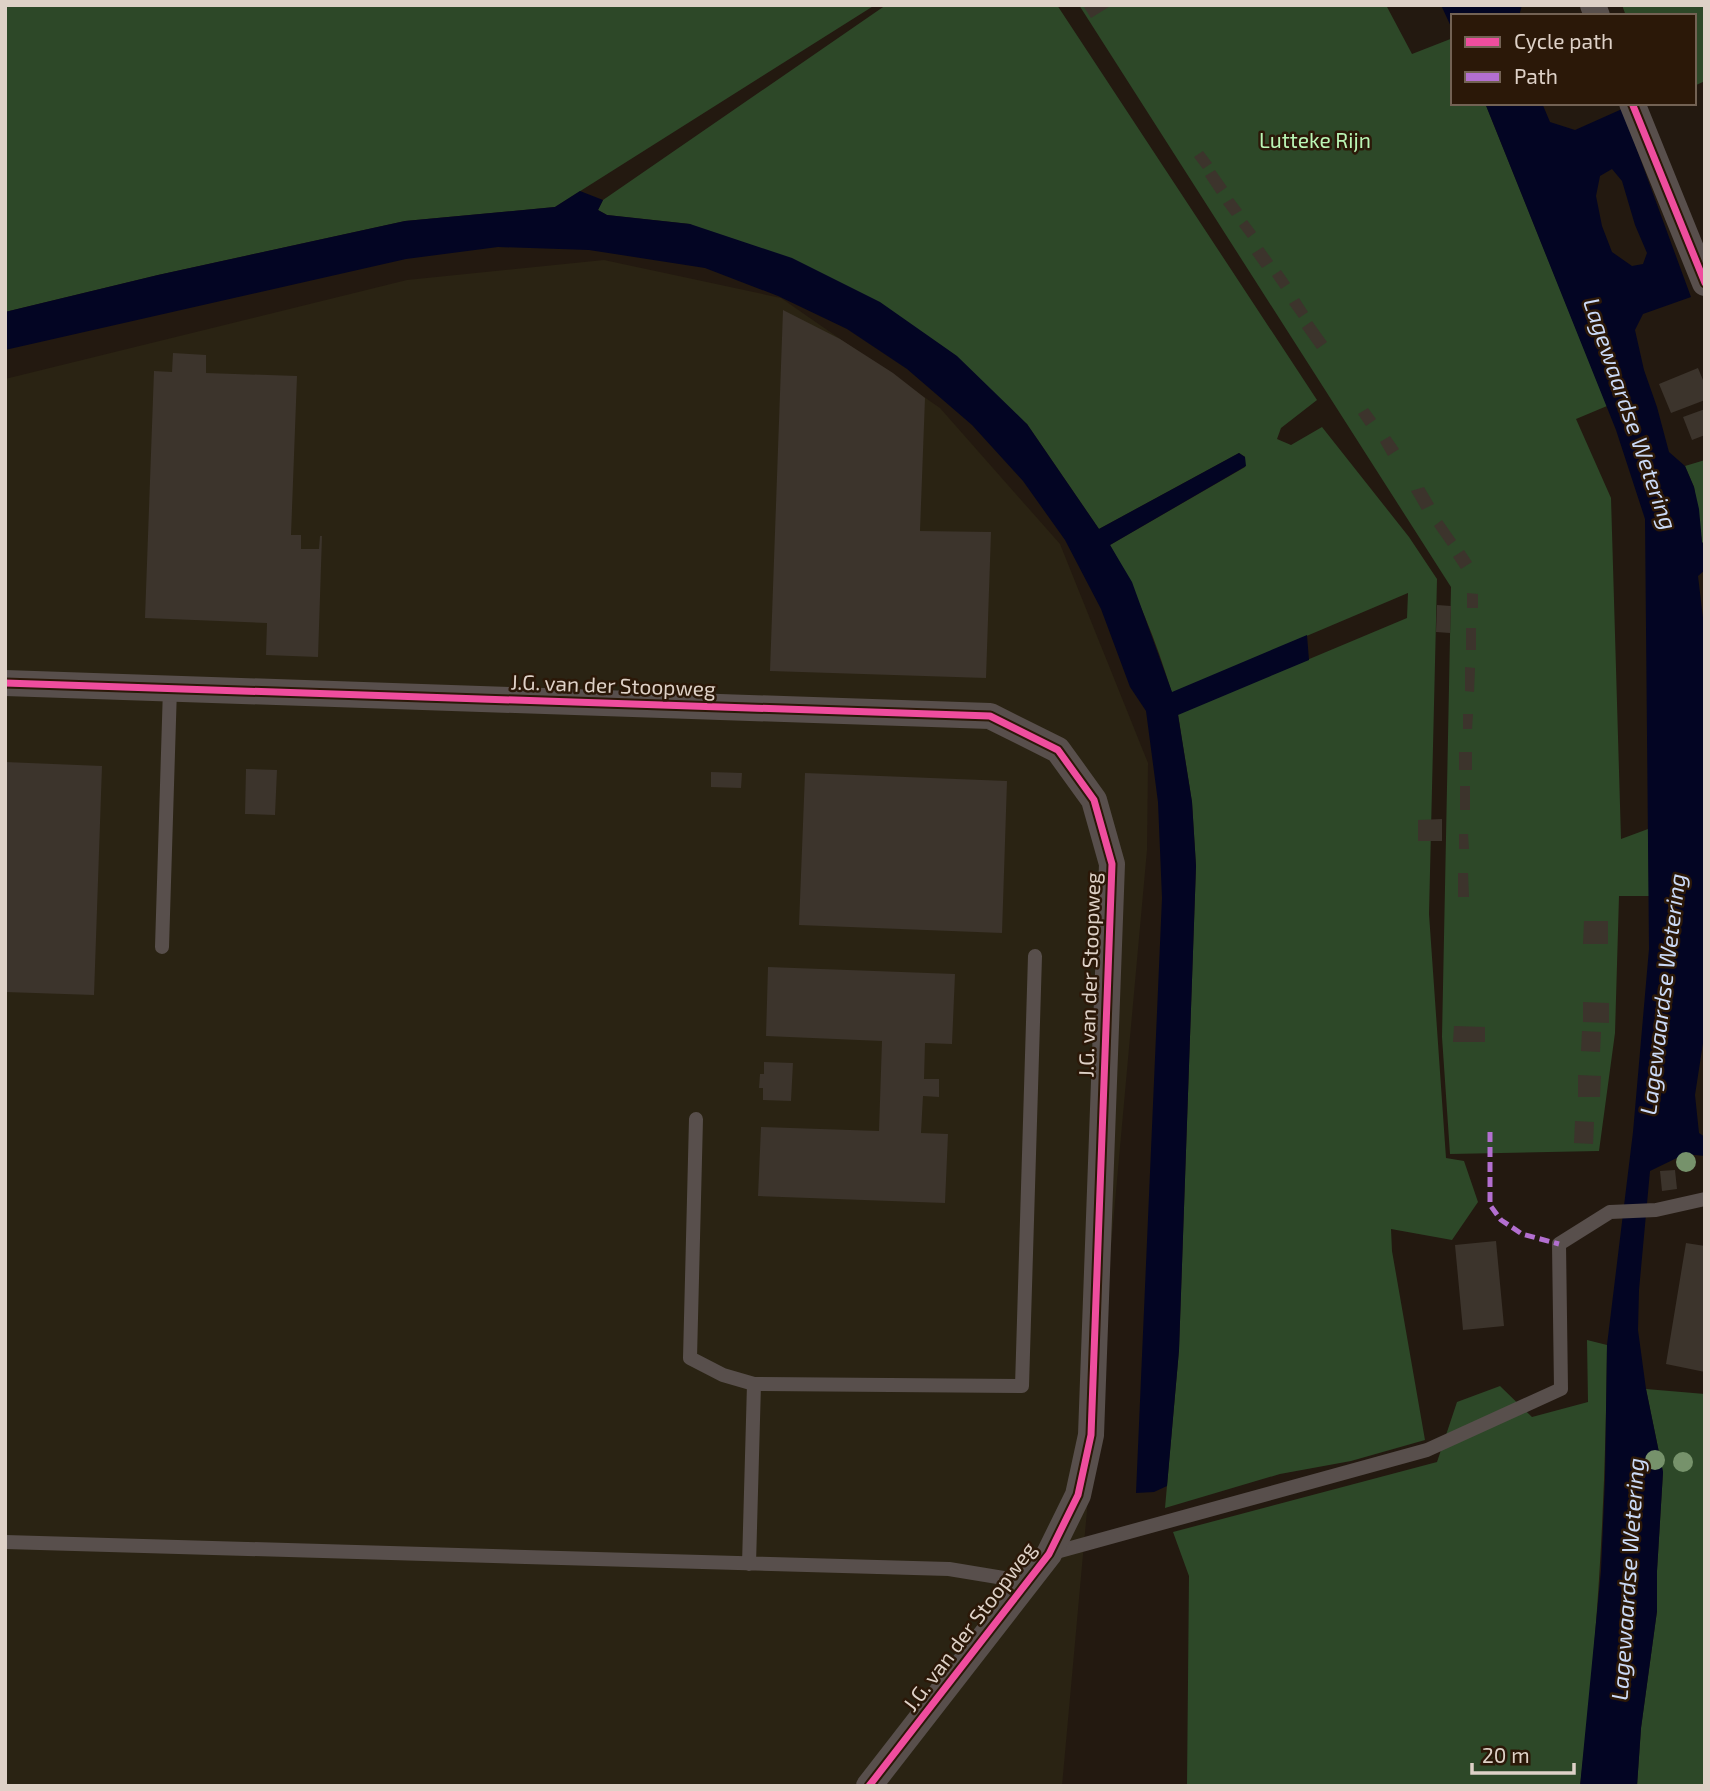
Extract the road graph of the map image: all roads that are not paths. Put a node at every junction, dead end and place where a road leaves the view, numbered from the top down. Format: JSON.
{"nodes":[{"id":1,"x":1633,"y":105,"type":"edge"},
{"id":2,"x":1705,"y":283,"type":"edge"},
{"id":3,"x":5,"y":683,"type":"edge"},
{"id":4,"x":170,"y":688,"type":"junction"},
{"id":5,"x":162,"y":947,"type":"dead end"},
{"id":6,"x":1035,"y":956,"type":"dead end"},
{"id":7,"x":696,"y":1119,"type":"dead end"},
{"id":8,"x":1705,"y":1199,"type":"edge"},
{"id":9,"x":754,"y":1384,"type":"junction"},
{"id":10,"x":5,"y":1542,"type":"edge"},
{"id":11,"x":1049,"y":1554,"type":"junction"},
{"id":12,"x":749,"y":1564,"type":"junction"},
{"id":13,"x":1028,"y":1582,"type":"junction"},
{"id":14,"x":869,"y":1786,"type":"edge"}],
"edges":[{"from":1,"to":2,"type":"street"},
{"from":3,"to":4,"type":"street","name":"J.G. van der Stoopweg"},
{"from":4,"to":5,"type":"lane"},
{"from":4,"to":11,"type":"street","name":"J.G. van der Stoopweg"},
{"from":6,"to":9,"type":"lane"},
{"from":7,"to":9,"type":"lane"},
{"from":8,"to":11,"type":"lane"},
{"from":9,"to":12,"type":"lane"},
{"from":10,"to":12,"type":"lane"},
{"from":11,"to":13,"type":"street","name":"J.G. van der Stoopweg"},
{"from":12,"to":13,"type":"lane"},
{"from":13,"to":14,"type":"street","name":"J.G. van der Stoopweg"}]}
